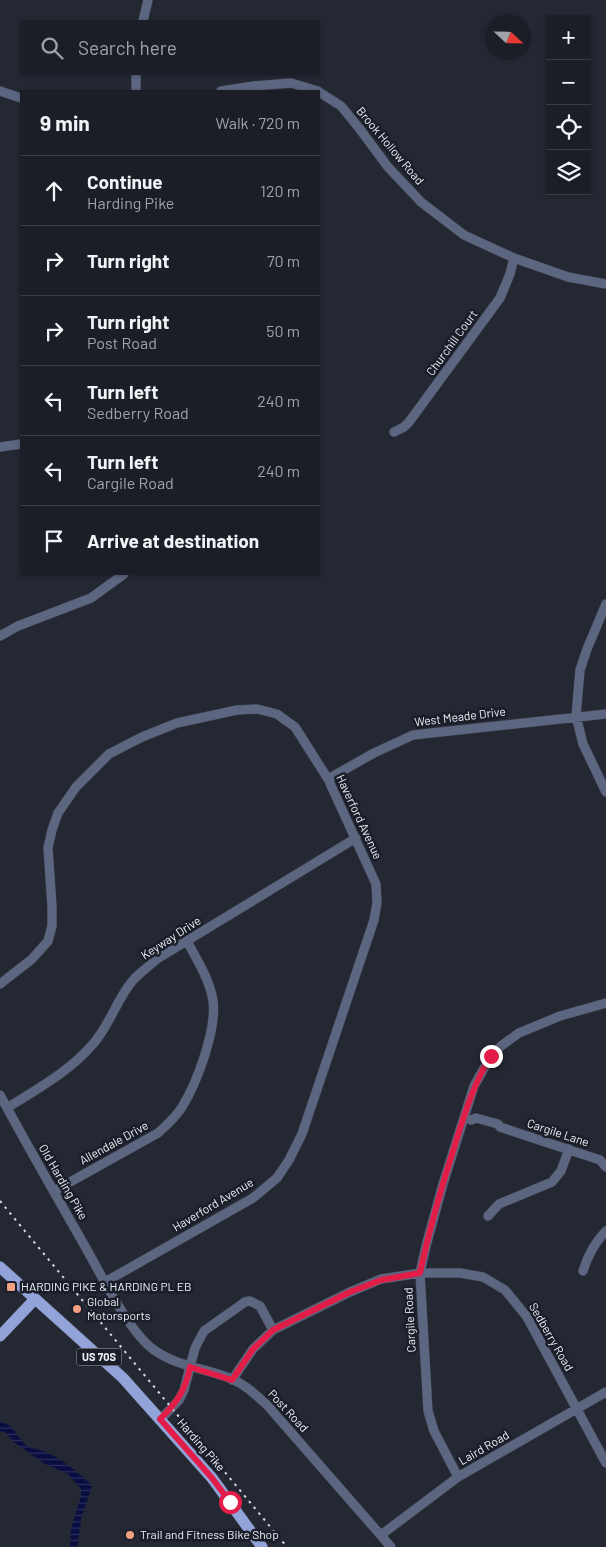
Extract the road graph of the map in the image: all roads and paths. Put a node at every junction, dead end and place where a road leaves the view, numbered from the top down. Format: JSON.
{"nodes":[{"id":1,"x":148,"y":0,"type":"edge"},
{"id":2,"x":143,"y":20,"type":"edge"},
{"id":3,"x":136,"y":75,"type":"edge"},
{"id":4,"x":136,"y":90,"type":"edge"},
{"id":5,"x":228,"y":90,"type":"edge"},
{"id":6,"x":312,"y":90,"type":"edge"},
{"id":7,"x":0,"y":91,"type":"edge"},
{"id":8,"x":320,"y":93,"type":"edge"},
{"id":9,"x":20,"y":98,"type":"edge"},
{"id":10,"x":514,"y":258,"type":"junction"},
{"id":11,"x":606,"y":284,"type":"edge"},
{"id":12,"x":394,"y":432,"type":"dead end"},
{"id":13,"x":20,"y":444,"type":"edge"},
{"id":14,"x":0,"y":447,"type":"edge"},
{"id":15,"x":123,"y":575,"type":"edge"},
{"id":16,"x":606,"y":604,"type":"edge"},
{"id":17,"x":0,"y":636,"type":"edge"},
{"id":18,"x":606,"y":714,"type":"edge"},
{"id":19,"x":576,"y":716,"type":"junction"},
{"id":20,"x":328,"y":780,"type":"junction"},
{"id":21,"x":606,"y":792,"type":"edge"},
{"id":22,"x":356,"y":838,"type":"junction"},
{"id":23,"x":187,"y":941,"type":"junction"},
{"id":24,"x":0,"y":984,"type":"edge"},
{"id":25,"x":606,"y":1003,"type":"edge"},
{"id":26,"x":0,"y":1095,"type":"edge"},
{"id":27,"x":7,"y":1108,"type":"junction"},
{"id":28,"x":467,"y":1119,"type":"junction"},
{"id":29,"x":569,"y":1149,"type":"junction"},
{"id":30,"x":606,"y":1167,"type":"edge"},
{"id":31,"x":54,"y":1191,"type":"junction"},
{"id":32,"x":488,"y":1216,"type":"dead end"},
{"id":33,"x":606,"y":1231,"type":"edge"},
{"id":34,"x":0,"y":1267,"type":"edge"},
{"id":35,"x":583,"y":1271,"type":"dead end"},
{"id":36,"x":420,"y":1273,"type":"junction"},
{"id":37,"x":106,"y":1282,"type":"junction"},
{"id":38,"x":35,"y":1299,"type":"junction"},
{"id":39,"x":273,"y":1330,"type":"junction"},
{"id":40,"x":0,"y":1336,"type":"edge"},
{"id":41,"x":190,"y":1367,"type":"junction"},
{"id":42,"x":232,"y":1380,"type":"junction"},
{"id":43,"x":606,"y":1392,"type":"edge"},
{"id":44,"x":576,"y":1408,"type":"junction"},
{"id":45,"x":160,"y":1419,"type":"junction"},
{"id":46,"x":606,"y":1463,"type":"edge"},
{"id":47,"x":458,"y":1477,"type":"junction"},
{"id":48,"x":381,"y":1535,"type":"junction"},
{"id":49,"x":262,"y":1547,"type":"edge"},
{"id":50,"x":391,"y":1547,"type":"edge"}],
"edges":[{"from":1,"to":2,"type":"street"},
{"from":3,"to":4,"type":"street"},
{"from":5,"to":6,"type":"street","name":"Brook Hollow Road"},
{"from":7,"to":9,"type":"street"},
{"from":8,"to":10,"type":"street","name":"Brook Hollow Road"},
{"from":10,"to":11,"type":"street","name":"Brook Hollow Road"},
{"from":10,"to":12,"type":"street","name":"Churchill Court"},
{"from":13,"to":14,"type":"street"},
{"from":15,"to":17,"type":"street"},
{"from":16,"to":19,"type":"street"},
{"from":18,"to":19,"type":"street","name":"West Meade Drive"},
{"from":19,"to":20,"type":"street","name":"West Meade Drive"},
{"from":19,"to":21,"type":"street"},
{"from":20,"to":22,"type":"street","name":"Haverford Avenue"},
{"from":20,"to":24,"type":"street","name":"Haverford Avenue"},
{"from":22,"to":23,"type":"street","name":"Keyway Drive"},
{"from":22,"to":37,"type":"street","name":"Haverford Avenue"},
{"from":23,"to":27,"type":"street","name":"Keyway Drive"},
{"from":23,"to":31,"type":"street","name":"Allendale Drive"},
{"from":25,"to":28,"type":"street","name":"Cargile Road"},
{"from":26,"to":27,"type":"street","name":"Old Harding Pike"},
{"from":27,"to":31,"type":"street","name":"Old Harding Pike"},
{"from":28,"to":29,"type":"street","name":"Cargile Lane"},
{"from":28,"to":36,"type":"street","name":"Cargile Road"},
{"from":29,"to":30,"type":"street","name":"Cargile Lane"},
{"from":29,"to":32,"type":"street"},
{"from":31,"to":37,"type":"street","name":"Old Harding Pike"},
{"from":33,"to":35,"type":"street"},
{"from":34,"to":38,"type":"main road","name":"Harding Pike","number":"US 70S"},
{"from":36,"to":39,"type":"street","name":"Sedberry Road"},
{"from":36,"to":44,"type":"street","name":"Sedberry Road"},
{"from":36,"to":47,"type":"street","name":"Cargile Road"},
{"from":37,"to":41,"type":"street","name":"Post Road"},
{"from":38,"to":40,"type":"main road"},
{"from":38,"to":45,"type":"main road","name":"Harding Pike","number":"US 70S"},
{"from":39,"to":41,"type":"street"},
{"from":39,"to":42,"type":"street","name":"Sedberry Road"},
{"from":41,"to":42,"type":"street","name":"Post Road"},
{"from":41,"to":45,"type":"street"},
{"from":42,"to":48,"type":"street","name":"Post Road"},
{"from":43,"to":44,"type":"street","name":"Laird Road"},
{"from":44,"to":46,"type":"street","name":"Sedberry Road"},
{"from":44,"to":47,"type":"street","name":"Laird Road"},
{"from":45,"to":49,"type":"main road","name":"Harding Pike","number":"US 70S"},
{"from":47,"to":48,"type":"street","name":"Laird Road"},
{"from":48,"to":50,"type":"street","name":"Post Road"}]}
